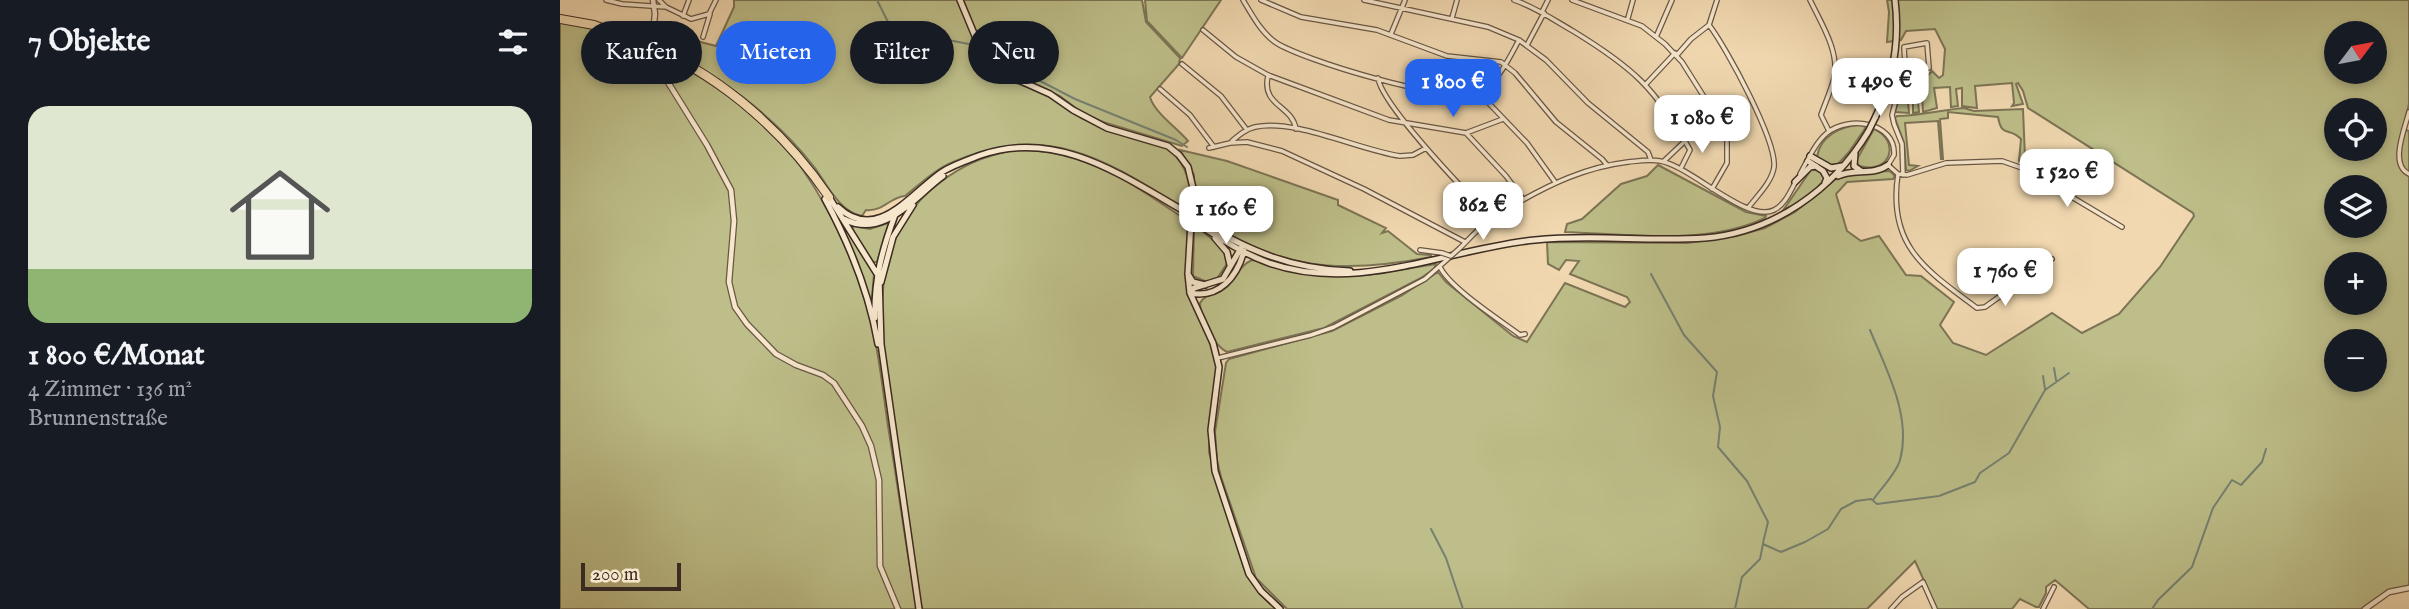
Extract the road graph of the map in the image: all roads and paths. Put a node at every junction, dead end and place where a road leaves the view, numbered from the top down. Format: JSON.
{"nodes":[{"id":1,"x":606,"y":0,"type":"edge"},
{"id":2,"x":653,"y":0,"type":"edge"},
{"id":3,"x":659,"y":0,"type":"edge"},
{"id":4,"x":689,"y":0,"type":"edge"},
{"id":5,"x":716,"y":0,"type":"edge"},
{"id":6,"x":960,"y":0,"type":"edge"},
{"id":7,"x":1242,"y":0,"type":"edge"},
{"id":8,"x":1261,"y":0,"type":"edge"},
{"id":9,"x":1363,"y":0,"type":"edge"},
{"id":10,"x":1405,"y":0,"type":"edge"},
{"id":11,"x":1457,"y":0,"type":"edge"},
{"id":12,"x":1514,"y":0,"type":"edge"},
{"id":13,"x":1548,"y":0,"type":"edge"},
{"id":14,"x":1572,"y":0,"type":"edge"},
{"id":15,"x":1633,"y":0,"type":"edge"},
{"id":16,"x":1672,"y":0,"type":"edge"},
{"id":17,"x":1717,"y":0,"type":"edge"},
{"id":18,"x":1810,"y":0,"type":"edge"},
{"id":19,"x":1895,"y":0,"type":"edge"},
{"id":20,"x":654,"y":7,"type":"junction"},
{"id":21,"x":666,"y":7,"type":"junction"},
{"id":22,"x":1401,"y":8,"type":"junction"},
{"id":23,"x":712,"y":9,"type":"junction"},
{"id":24,"x":1543,"y":13,"type":"junction"},
{"id":25,"x":683,"y":16,"type":"junction"},
{"id":26,"x":560,"y":19,"type":"edge"},
{"id":27,"x":691,"y":19,"type":"junction"},
{"id":28,"x":1452,"y":19,"type":"junction"},
{"id":29,"x":1628,"y":19,"type":"junction"},
{"id":30,"x":707,"y":25,"type":"junction"},
{"id":31,"x":1709,"y":25,"type":"junction"},
{"id":32,"x":1203,"y":30,"type":"dead end"},
{"id":33,"x":1391,"y":34,"type":"junction"},
{"id":34,"x":704,"y":37,"type":"dead end"},
{"id":35,"x":1656,"y":37,"type":"junction"},
{"id":36,"x":1519,"y":40,"type":"junction"},
{"id":37,"x":1527,"y":46,"type":"junction"},
{"id":38,"x":1676,"y":54,"type":"junction"},
{"id":39,"x":1182,"y":64,"type":"dead end"},
{"id":40,"x":1505,"y":64,"type":"junction"},
{"id":41,"x":1905,"y":65,"type":"junction"},
{"id":42,"x":1268,"y":75,"type":"junction"},
{"id":43,"x":1378,"y":78,"type":"junction"},
{"id":44,"x":1646,"y":85,"type":"junction"},
{"id":45,"x":1160,"y":89,"type":"dead end"},
{"id":46,"x":1478,"y":92,"type":"junction"},
{"id":47,"x":2409,"y":112,"type":"edge"},
{"id":48,"x":1503,"y":119,"type":"junction"},
{"id":49,"x":1406,"y":122,"type":"junction"},
{"id":50,"x":1296,"y":129,"type":"junction"},
{"id":51,"x":1245,"y":131,"type":"junction"},
{"id":52,"x":1829,"y":131,"type":"junction"},
{"id":53,"x":1466,"y":133,"type":"junction"},
{"id":54,"x":1685,"y":141,"type":"junction"},
{"id":55,"x":1247,"y":142,"type":"junction"},
{"id":56,"x":1230,"y":143,"type":"junction"},
{"id":57,"x":1426,"y":148,"type":"junction"},
{"id":58,"x":1856,"y":150,"type":"junction"},
{"id":59,"x":1809,"y":159,"type":"junction"},
{"id":60,"x":1651,"y":160,"type":"junction"},
{"id":61,"x":1664,"y":161,"type":"junction"},
{"id":62,"x":964,"y":162,"type":"junction"},
{"id":63,"x":1847,"y":162,"type":"junction"},
{"id":64,"x":1607,"y":165,"type":"junction"},
{"id":65,"x":1888,"y":165,"type":"junction"},
{"id":66,"x":1816,"y":166,"type":"junction"},
{"id":67,"x":1681,"y":169,"type":"junction"},
{"id":68,"x":1865,"y":172,"type":"junction"},
{"id":69,"x":2409,"y":174,"type":"edge"},
{"id":70,"x":1900,"y":175,"type":"junction"},
{"id":71,"x":1832,"y":179,"type":"junction"},
{"id":72,"x":1555,"y":182,"type":"junction"},
{"id":73,"x":1795,"y":182,"type":"junction"},
{"id":74,"x":1712,"y":189,"type":"junction"},
{"id":75,"x":1822,"y":189,"type":"junction"},
{"id":76,"x":921,"y":195,"type":"junction"},
{"id":77,"x":827,"y":198,"type":"junction"},
{"id":78,"x":1523,"y":199,"type":"junction"},
{"id":79,"x":903,"y":204,"type":"junction"},
{"id":80,"x":1748,"y":208,"type":"junction"},
{"id":81,"x":895,"y":216,"type":"junction"},
{"id":82,"x":842,"y":217,"type":"junction"},
{"id":83,"x":1491,"y":218,"type":"junction"},
{"id":84,"x":1201,"y":225,"type":"junction"},
{"id":85,"x":2122,"y":227,"type":"dead end"},
{"id":86,"x":1465,"y":242,"type":"junction"},
{"id":87,"x":1242,"y":249,"type":"junction"},
{"id":88,"x":1420,"y":250,"type":"dead end"},
{"id":89,"x":1257,"y":257,"type":"junction"},
{"id":90,"x":1449,"y":258,"type":"junction"},
{"id":91,"x":2052,"y":259,"type":"dead end"},
{"id":92,"x":1239,"y":265,"type":"junction"},
{"id":93,"x":1440,"y":267,"type":"junction"},
{"id":94,"x":1230,"y":268,"type":"junction"},
{"id":95,"x":1384,"y":270,"type":"junction"},
{"id":96,"x":876,"y":272,"type":"junction"},
{"id":97,"x":1188,"y":274,"type":"junction"},
{"id":98,"x":1208,"y":285,"type":"junction"},
{"id":99,"x":880,"y":292,"type":"junction"},
{"id":100,"x":1190,"y":293,"type":"junction"},
{"id":101,"x":1206,"y":293,"type":"junction"},
{"id":102,"x":1197,"y":311,"type":"junction"},
{"id":103,"x":875,"y":328,"type":"junction"},
{"id":104,"x":1525,"y":334,"type":"dead end"},
{"id":105,"x":1218,"y":358,"type":"junction"},
{"id":106,"x":889,"y":409,"type":"junction"},
{"id":107,"x":2053,"y":587,"type":"dead end"},
{"id":108,"x":2409,"y":588,"type":"edge"},
{"id":109,"x":898,"y":609,"type":"edge"},
{"id":110,"x":919,"y":609,"type":"edge"},
{"id":111,"x":1280,"y":609,"type":"edge"},
{"id":112,"x":1891,"y":609,"type":"edge"},
{"id":113,"x":1935,"y":609,"type":"edge"},
{"id":114,"x":2043,"y":609,"type":"edge"},
{"id":115,"x":2365,"y":609,"type":"edge"}],
"edges":[{"from":1,"to":20,"type":"street"},
{"from":2,"to":20,"type":"street"},
{"from":3,"to":21,"type":"street"},
{"from":4,"to":25,"type":"street"},
{"from":5,"to":23,"type":"street"},
{"from":6,"to":97,"type":"main road"},
{"from":7,"to":43,"type":"street"},
{"from":8,"to":33,"type":"street"},
{"from":9,"to":22,"type":"street"},
{"from":10,"to":22,"type":"street"},
{"from":11,"to":28,"type":"street"},
{"from":12,"to":24,"type":"street"},
{"from":13,"to":24,"type":"street"},
{"from":14,"to":29,"type":"street"},
{"from":15,"to":29,"type":"street"},
{"from":16,"to":35,"type":"street"},
{"from":17,"to":31,"type":"street"},
{"from":18,"to":52,"type":"street"},
{"from":19,"to":58,"type":"main road","bridge":true},
{"from":20,"to":21,"type":"street"},
{"from":20,"to":109,"type":"street"},
{"from":21,"to":25,"type":"street"},
{"from":22,"to":28,"type":"street"},
{"from":22,"to":33,"type":"street"},
{"from":23,"to":27,"type":"street"},
{"from":23,"to":30,"type":"street"},
{"from":24,"to":37,"type":"street"},
{"from":24,"to":44,"type":"street"},
{"from":25,"to":27,"type":"street"},
{"from":26,"to":77,"type":"highway","bridge":true},
{"from":27,"to":30,"type":"street"},
{"from":28,"to":36,"type":"street"},
{"from":29,"to":35,"type":"street"},
{"from":30,"to":34,"type":"street"},
{"from":31,"to":38,"type":"street"},
{"from":31,"to":80,"type":"street"},
{"from":32,"to":42,"type":"street"},
{"from":33,"to":40,"type":"street"},
{"from":35,"to":38,"type":"street"},
{"from":36,"to":37,"type":"street"},
{"from":36,"to":40,"type":"street"},
{"from":37,"to":60,"type":"street"},
{"from":38,"to":44,"type":"street"},
{"from":38,"to":74,"type":"street"},
{"from":39,"to":51,"type":"street"},
{"from":40,"to":46,"type":"street"},
{"from":40,"to":64,"type":"street"},
{"from":41,"to":41,"type":"street"},
{"from":41,"to":70,"type":"street"},
{"from":42,"to":49,"type":"street"},
{"from":42,"to":50,"type":"street"},
{"from":43,"to":46,"type":"street"},
{"from":43,"to":49,"type":"street"},
{"from":44,"to":54,"type":"street"},
{"from":45,"to":56,"type":"street"},
{"from":46,"to":48,"type":"street"},
{"from":47,"to":69,"type":"street"},
{"from":48,"to":53,"type":"street"},
{"from":48,"to":72,"type":"street"},
{"from":49,"to":53,"type":"street"},
{"from":49,"to":57,"type":"street"},
{"from":50,"to":51,"type":"street"},
{"from":50,"to":57,"type":"street"},
{"from":51,"to":55,"type":"street"},
{"from":51,"to":56,"type":"street"},
{"from":52,"to":59,"type":"street"},
{"from":52,"to":65,"type":"street"},
{"from":53,"to":78,"type":"street"},
{"from":54,"to":61,"type":"street"},
{"from":54,"to":67,"type":"street"},
{"from":55,"to":56,"type":"street"},
{"from":55,"to":86,"type":"street"},
{"from":57,"to":83,"type":"street"},
{"from":58,"to":63,"type":"main road"},
{"from":58,"to":68,"type":"main road"},
{"from":59,"to":63,"type":"main road"},
{"from":59,"to":66,"type":"main road"},
{"from":59,"to":73,"type":"street"},
{"from":60,"to":61,"type":"street"},
{"from":60,"to":64,"type":"street"},
{"from":61,"to":67,"type":"street"},
{"from":62,"to":76,"type":"main road"},
{"from":62,"to":79,"type":"main road"},
{"from":62,"to":84,"type":"main road","bridge":true},
{"from":63,"to":71,"type":"main road"},
{"from":64,"to":72,"type":"street"},
{"from":65,"to":68,"type":"main road"},
{"from":65,"to":70,"type":"street"},
{"from":66,"to":73,"type":"main road"},
{"from":66,"to":75,"type":"main road"},
{"from":67,"to":74,"type":"street"},
{"from":68,"to":71,"type":"main road"},
{"from":70,"to":85,"type":"street"},
{"from":70,"to":91,"type":"street"},
{"from":71,"to":75,"type":"main road"},
{"from":72,"to":78,"type":"street"},
{"from":73,"to":80,"type":"street"},
{"from":74,"to":80,"type":"street"},
{"from":75,"to":95,"type":"main road"},
{"from":76,"to":81,"type":"main road"},
{"from":76,"to":99,"type":"main road"},
{"from":77,"to":79,"type":"main road"},
{"from":77,"to":82,"type":"main road"},
{"from":77,"to":103,"type":"main road"},
{"from":78,"to":83,"type":"street"},
{"from":79,"to":81,"type":"main road"},
{"from":81,"to":82,"type":"main road"},
{"from":81,"to":96,"type":"main road"},
{"from":82,"to":96,"type":"main road"},
{"from":83,"to":86,"type":"street"},
{"from":84,"to":87,"type":"main road"},
{"from":84,"to":87,"type":"main road"},
{"from":84,"to":94,"type":"main road"},
{"from":86,"to":90,"type":"street","bridge":true},
{"from":87,"to":89,"type":"main road"},
{"from":87,"to":92,"type":"main road"},
{"from":87,"to":94,"type":"main road"},
{"from":87,"to":95,"type":"main road"},
{"from":88,"to":90,"type":"street","bridge":true},
{"from":89,"to":92,"type":"main road"},
{"from":89,"to":95,"type":"main road"},
{"from":90,"to":93,"type":"street"},
{"from":92,"to":101,"type":"main road"},
{"from":93,"to":104,"type":"street"},
{"from":93,"to":105,"type":"street"},
{"from":94,"to":98,"type":"main road"},
{"from":96,"to":99,"type":"main road"},
{"from":96,"to":103,"type":"main road"},
{"from":97,"to":98,"type":"main road"},
{"from":97,"to":100,"type":"main road"},
{"from":98,"to":100,"type":"main road"},
{"from":99,"to":106,"type":"main road"},
{"from":100,"to":101,"type":"main road"},
{"from":100,"to":102,"type":"main road"},
{"from":101,"to":102,"type":"main road"},
{"from":102,"to":105,"type":"main road"},
{"from":103,"to":106,"type":"main road"},
{"from":105,"to":111,"type":"main road"},
{"from":106,"to":110,"type":"main road"},
{"from":107,"to":114,"type":"street"},
{"from":108,"to":115,"type":"street"},
{"from":112,"to":113,"type":"street"}]}
